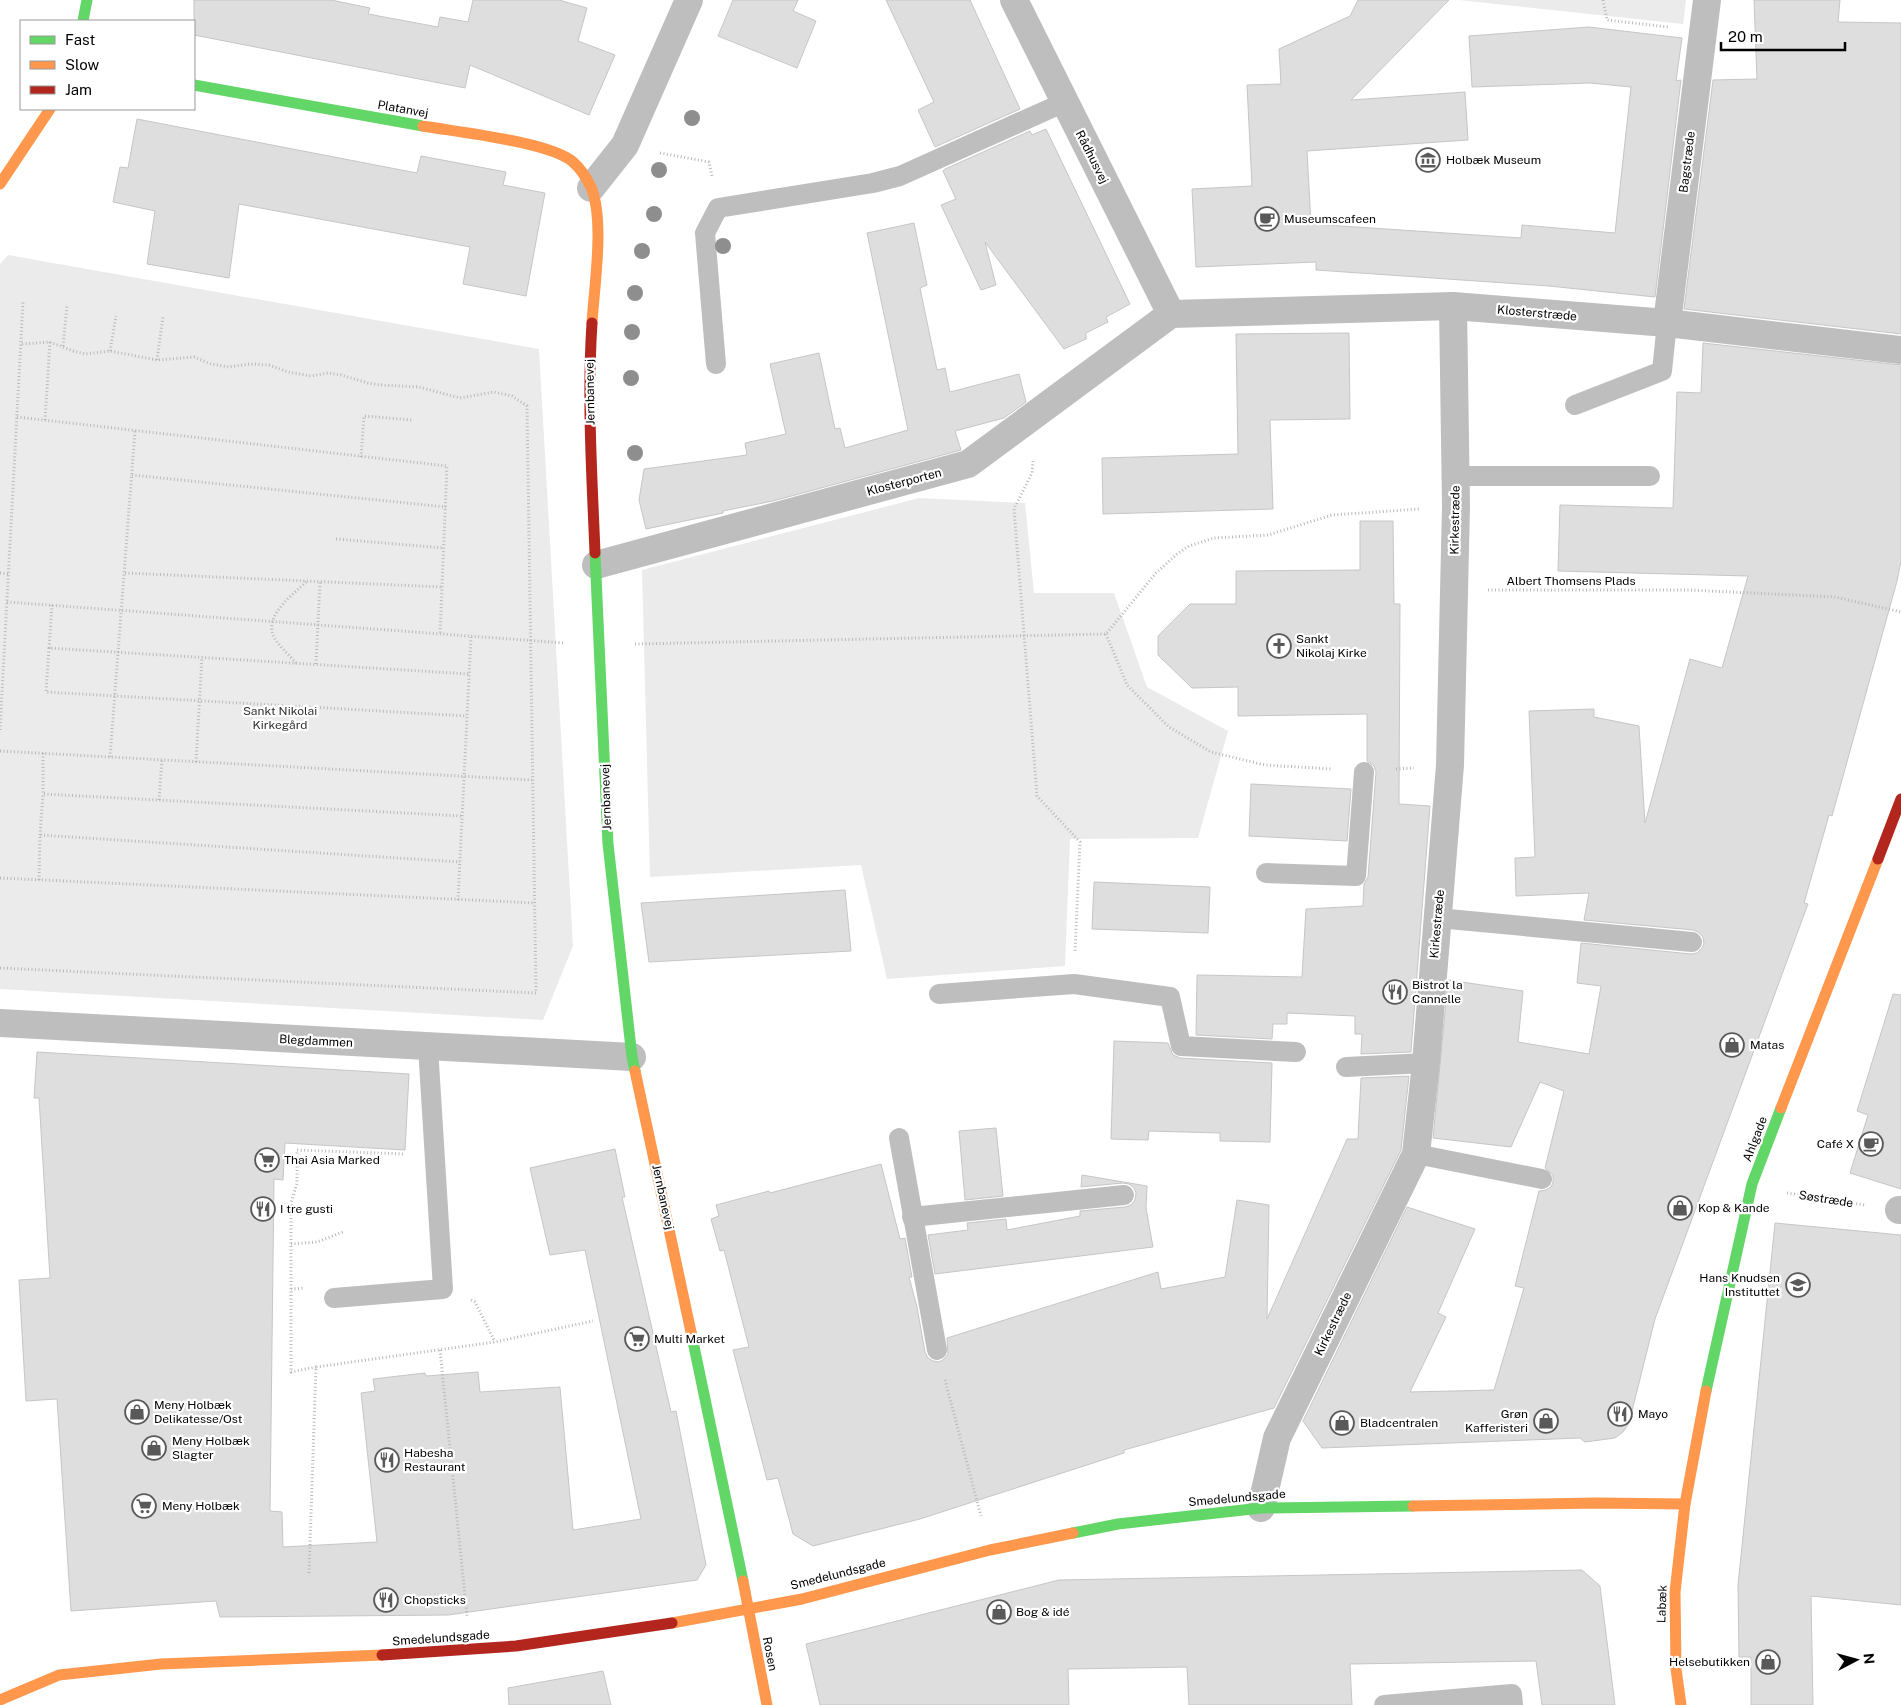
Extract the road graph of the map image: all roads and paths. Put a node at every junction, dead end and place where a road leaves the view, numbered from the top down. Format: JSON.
{"nodes":[{"id":1,"x":87,"y":0,"type":"edge"},
{"id":2,"x":689,"y":0,"type":"edge"},
{"id":3,"x":1014,"y":0,"type":"edge"},
{"id":4,"x":1603,"y":0,"type":"edge"},
{"id":5,"x":1707,"y":0,"type":"edge"},
{"id":6,"x":84,"y":20,"type":"edge"},
{"id":7,"x":1703,"y":31,"type":"junction"},
{"id":8,"x":195,"y":85,"type":"edge"},
{"id":9,"x":1065,"y":102,"type":"junction"},
{"id":10,"x":49,"y":110,"type":"edge"},
{"id":11,"x":626,"y":146,"type":"junction"},
{"id":12,"x":0,"y":184,"type":"edge"},
{"id":13,"x":590,"y":188,"type":"junction"},
{"id":14,"x":718,"y":208,"type":"junction"},
{"id":15,"x":23,"y":302,"type":"dead end"},
{"id":16,"x":67,"y":305,"type":"dead end"},
{"id":17,"x":1453,"y":306,"type":"junction"},
{"id":18,"x":1171,"y":314,"type":"junction"},
{"id":19,"x":116,"y":316,"type":"dead end"},
{"id":20,"x":164,"y":316,"type":"dead end"},
{"id":21,"x":1667,"y":323,"type":"junction"},
{"id":22,"x":50,"y":342,"type":"junction"},
{"id":23,"x":21,"y":344,"type":"junction"},
{"id":24,"x":63,"y":346,"type":"junction"},
{"id":25,"x":1901,"y":350,"type":"edge"},
{"id":26,"x":110,"y":351,"type":"junction"},
{"id":27,"x":157,"y":360,"type":"junction"},
{"id":28,"x":716,"y":364,"type":"dead end"},
{"id":29,"x":1574,"y":405,"type":"dead end"},
{"id":30,"x":17,"y":417,"type":"junction"},
{"id":31,"x":45,"y":420,"type":"junction"},
{"id":32,"x":412,"y":420,"type":"dead end"},
{"id":33,"x":1026,"y":422,"type":"junction"},
{"id":34,"x":135,"y":431,"type":"junction"},
{"id":35,"x":361,"y":457,"type":"junction"},
{"id":36,"x":132,"y":475,"type":"junction"},
{"id":37,"x":1455,"y":476,"type":"junction"},
{"id":38,"x":1650,"y":476,"type":"dead end"},
{"id":39,"x":1456,"y":506,"type":"junction"},
{"id":40,"x":446,"y":507,"type":"junction"},
{"id":41,"x":336,"y":539,"type":"dead end"},
{"id":42,"x":444,"y":548,"type":"junction"},
{"id":43,"x":596,"y":565,"type":"junction"},
{"id":44,"x":0,"y":573,"type":"edge"},
{"id":45,"x":125,"y":573,"type":"junction"},
{"id":46,"x":9,"y":574,"type":"junction"},
{"id":47,"x":308,"y":581,"type":"junction"},
{"id":48,"x":320,"y":582,"type":"junction"},
{"id":49,"x":442,"y":587,"type":"junction"},
{"id":50,"x":1453,"y":590,"type":"junction"},
{"id":51,"x":7,"y":602,"type":"junction"},
{"id":52,"x":52,"y":605,"type":"junction"},
{"id":53,"x":122,"y":611,"type":"junction"},
{"id":54,"x":1901,"y":612,"type":"edge"},
{"id":55,"x":273,"y":622,"type":"junction"},
{"id":56,"x":318,"y":626,"type":"junction"},
{"id":57,"x":1106,"y":634,"type":"junction"},
{"id":58,"x":440,"y":635,"type":"junction"},
{"id":59,"x":1025,"y":636,"type":"junction"},
{"id":60,"x":471,"y":637,"type":"junction"},
{"id":61,"x":530,"y":642,"type":"junction"},
{"id":62,"x":599,"y":644,"type":"junction"},
{"id":63,"x":49,"y":648,"type":"junction"},
{"id":64,"x":118,"y":652,"type":"junction"},
{"id":65,"x":202,"y":657,"type":"junction"},
{"id":66,"x":296,"y":663,"type":"junction"},
{"id":67,"x":316,"y":664,"type":"junction"},
{"id":68,"x":469,"y":674,"type":"junction"},
{"id":69,"x":115,"y":696,"type":"junction"},
{"id":70,"x":200,"y":701,"type":"junction"},
{"id":71,"x":467,"y":716,"type":"junction"},
{"id":72,"x":0,"y":730,"type":"edge"},
{"id":73,"x":0,"y":751,"type":"edge"},
{"id":74,"x":43,"y":753,"type":"junction"},
{"id":75,"x":110,"y":757,"type":"junction"},
{"id":76,"x":162,"y":760,"type":"junction"},
{"id":77,"x":196,"y":762,"type":"junction"},
{"id":78,"x":1450,"y":765,"type":"junction"},
{"id":79,"x":1364,"y":772,"type":"junction"},
{"id":80,"x":464,"y":776,"type":"junction"},
{"id":81,"x":532,"y":780,"type":"junction"},
{"id":82,"x":43,"y":794,"type":"junction"},
{"id":83,"x":1901,"y":799,"type":"edge"},
{"id":84,"x":159,"y":800,"type":"junction"},
{"id":85,"x":462,"y":816,"type":"junction"},
{"id":86,"x":40,"y":835,"type":"junction"},
{"id":87,"x":460,"y":862,"type":"junction"},
{"id":88,"x":1266,"y":873,"type":"dead end"},
{"id":89,"x":0,"y":878,"type":"edge"},
{"id":90,"x":39,"y":880,"type":"junction"},
{"id":91,"x":458,"y":900,"type":"junction"},
{"id":92,"x":535,"y":903,"type":"junction"},
{"id":93,"x":1438,"y":918,"type":"junction"},
{"id":94,"x":1692,"y":942,"type":"dead end"},
{"id":95,"x":0,"y":968,"type":"edge"},
{"id":96,"x":1074,"y":984,"type":"junction"},
{"id":97,"x":939,"y":994,"type":"dead end"},
{"id":98,"x":0,"y":1023,"type":"edge"},
{"id":99,"x":428,"y":1047,"type":"junction"},
{"id":100,"x":1296,"y":1052,"type":"dead end"},
{"id":101,"x":632,"y":1057,"type":"junction"},
{"id":102,"x":1426,"y":1063,"type":"junction"},
{"id":103,"x":1346,"y":1067,"type":"dead end"},
{"id":104,"x":898,"y":1138,"type":"dead end"},
{"id":105,"x":410,"y":1154,"type":"dead end"},
{"id":106,"x":1416,"y":1154,"type":"junction"},
{"id":107,"x":1542,"y":1179,"type":"dead end"},
{"id":108,"x":1752,"y":1184,"type":"junction"},
{"id":109,"x":1124,"y":1196,"type":"dead end"},
{"id":110,"x":1900,"y":1210,"type":"edge"},
{"id":111,"x":912,"y":1217,"type":"junction"},
{"id":112,"x":343,"y":1232,"type":"dead end"},
{"id":113,"x":291,"y":1244,"type":"junction"},
{"id":114,"x":308,"y":1288,"type":"dead end"},
{"id":115,"x":291,"y":1289,"type":"junction"},
{"id":116,"x":443,"y":1289,"type":"junction"},
{"id":117,"x":334,"y":1298,"type":"dead end"},
{"id":118,"x":593,"y":1321,"type":"dead end"},
{"id":119,"x":495,"y":1342,"type":"junction"},
{"id":120,"x":440,"y":1350,"type":"junction"},
{"id":121,"x":937,"y":1350,"type":"joint"},
{"id":122,"x":316,"y":1367,"type":"junction"},
{"id":123,"x":1685,"y":1504,"type":"junction"},
{"id":124,"x":1261,"y":1508,"type":"junction"},
{"id":125,"x":990,"y":1550,"type":"junction"},
{"id":126,"x":309,"y":1573,"type":"dead end"},
{"id":127,"x":747,"y":1608,"type":"junction"},
{"id":128,"x":470,"y":1650,"type":"junction"},
{"id":129,"x":0,"y":1700,"type":"edge"},
{"id":130,"x":767,"y":1705,"type":"edge"},
{"id":131,"x":1384,"y":1705,"type":"edge"},
{"id":132,"x":1513,"y":1705,"type":"edge"},
{"id":133,"x":1681,"y":1705,"type":"edge"}],
"edges":[{"from":1,"to":6,"type":"street"},
{"from":2,"to":11,"type":"street"},
{"from":3,"to":9,"type":"street","name":"Rådhusvej"},
{"from":4,"to":7,"type":"path"},
{"from":5,"to":7,"type":"street","name":"Bagstræde"},
{"from":7,"to":21,"type":"street","name":"Bagstræde"},
{"from":8,"to":13,"type":"street","name":"Platanvej"},
{"from":9,"to":14,"type":"lane"},
{"from":9,"to":18,"type":"street","name":"Rådhusvej"},
{"from":10,"to":12,"type":"street"},
{"from":11,"to":13,"type":"street"},
{"from":11,"to":14,"type":"path"},
{"from":13,"to":43,"type":"street","name":"Jernbanevej"},
{"from":14,"to":28,"type":"lane"},
{"from":15,"to":23,"type":"path"},
{"from":16,"to":24,"type":"path"},
{"from":17,"to":18,"type":"street","name":"Klosterstræde"},
{"from":17,"to":21,"type":"street","name":"Klosterstræde"},
{"from":17,"to":37,"type":"street","name":"Kirkestræde"},
{"from":18,"to":33,"type":"street","name":"Klosterporten"},
{"from":19,"to":26,"type":"path"},
{"from":20,"to":27,"type":"path"},
{"from":21,"to":25,"type":"street","name":"Klosterstræde"},
{"from":21,"to":29,"type":"lane"},
{"from":22,"to":23,"type":"path"},
{"from":22,"to":24,"type":"path"},
{"from":22,"to":31,"type":"path"},
{"from":23,"to":30,"type":"path"},
{"from":24,"to":26,"type":"path"},
{"from":26,"to":27,"type":"path"},
{"from":27,"to":61,"type":"path"},
{"from":30,"to":31,"type":"path"},
{"from":30,"to":46,"type":"path"},
{"from":31,"to":34,"type":"path"},
{"from":32,"to":35,"type":"path"},
{"from":33,"to":43,"type":"street","name":"Klosterporten"},
{"from":33,"to":59,"type":"path"},
{"from":34,"to":35,"type":"path"},
{"from":34,"to":36,"type":"path"},
{"from":35,"to":40,"type":"path"},
{"from":36,"to":40,"type":"path"},
{"from":36,"to":45,"type":"path"},
{"from":37,"to":38,"type":"lane"},
{"from":37,"to":39,"type":"street","name":"Kirkestræde"},
{"from":39,"to":50,"type":"street","name":"Kirkestræde"},
{"from":39,"to":57,"type":"path"},
{"from":40,"to":42,"type":"path"},
{"from":41,"to":42,"type":"path"},
{"from":42,"to":49,"type":"path"},
{"from":43,"to":62,"type":"street","name":"Jernbanevej"},
{"from":44,"to":46,"type":"path"},
{"from":45,"to":47,"type":"path"},
{"from":45,"to":53,"type":"path"},
{"from":46,"to":51,"type":"path"},
{"from":47,"to":48,"type":"path"},
{"from":47,"to":55,"type":"path"},
{"from":48,"to":49,"type":"path"},
{"from":48,"to":56,"type":"path"},
{"from":49,"to":58,"type":"path"},
{"from":50,"to":54,"type":"path","name":"Albert Thomsens Plads"},
{"from":50,"to":78,"type":"street","name":"Kirkestræde"},
{"from":51,"to":52,"type":"path"},
{"from":51,"to":72,"type":"path"},
{"from":52,"to":53,"type":"path"},
{"from":52,"to":63,"type":"path"},
{"from":53,"to":55,"type":"path"},
{"from":53,"to":64,"type":"path"},
{"from":55,"to":56,"type":"path"},
{"from":55,"to":66,"type":"path"},
{"from":56,"to":58,"type":"path"},
{"from":56,"to":67,"type":"path"},
{"from":57,"to":59,"type":"path"},
{"from":57,"to":79,"type":"path"},
{"from":58,"to":60,"type":"path"},
{"from":59,"to":62,"type":"path"},
{"from":59,"to":96,"type":"path"},
{"from":60,"to":61,"type":"path"},
{"from":60,"to":68,"type":"path"},
{"from":61,"to":62,"type":"path"},
{"from":61,"to":81,"type":"path"},
{"from":62,"to":101,"type":"street","name":"Jernbanevej"},
{"from":63,"to":64,"type":"path"},
{"from":63,"to":69,"type":"path"},
{"from":64,"to":65,"type":"path"},
{"from":64,"to":69,"type":"path"},
{"from":65,"to":66,"type":"path"},
{"from":65,"to":70,"type":"path"},
{"from":66,"to":67,"type":"path"},
{"from":67,"to":68,"type":"path"},
{"from":68,"to":71,"type":"path"},
{"from":69,"to":70,"type":"path"},
{"from":69,"to":75,"type":"path"},
{"from":70,"to":71,"type":"path"},
{"from":70,"to":77,"type":"path"},
{"from":71,"to":80,"type":"path"},
{"from":73,"to":74,"type":"path"},
{"from":74,"to":75,"type":"path"},
{"from":74,"to":82,"type":"path"},
{"from":75,"to":76,"type":"path"},
{"from":76,"to":77,"type":"path"},
{"from":76,"to":84,"type":"path"},
{"from":77,"to":80,"type":"path"},
{"from":78,"to":79,"type":"path"},
{"from":78,"to":93,"type":"street","name":"Kirkestræde"},
{"from":79,"to":88,"type":"lane"},
{"from":80,"to":81,"type":"path"},
{"from":80,"to":85,"type":"path"},
{"from":81,"to":92,"type":"path"},
{"from":82,"to":84,"type":"path"},
{"from":82,"to":86,"type":"path"},
{"from":83,"to":108,"type":"street","name":"Ahlgade"},
{"from":84,"to":85,"type":"path"},
{"from":85,"to":87,"type":"path"},
{"from":86,"to":87,"type":"path"},
{"from":86,"to":90,"type":"path"},
{"from":87,"to":91,"type":"path"},
{"from":89,"to":90,"type":"path"},
{"from":90,"to":91,"type":"path"},
{"from":91,"to":92,"type":"path"},
{"from":92,"to":95,"type":"path"},
{"from":93,"to":94,"type":"lane"},
{"from":93,"to":102,"type":"street","name":"Kirkestræde"},
{"from":96,"to":97,"type":"lane"},
{"from":96,"to":100,"type":"lane"},
{"from":98,"to":99,"type":"street","name":"Blegdammen"},
{"from":99,"to":101,"type":"street","name":"Blegdammen"},
{"from":99,"to":116,"type":"lane"},
{"from":101,"to":127,"type":"street","name":"Jernbanevej"},
{"from":102,"to":103,"type":"lane"},
{"from":102,"to":106,"type":"street","name":"Kirkestræde"},
{"from":104,"to":111,"type":"lane"},
{"from":105,"to":113,"type":"path"},
{"from":106,"to":107,"type":"lane"},
{"from":106,"to":124,"type":"street","name":"Kirkestræde"},
{"from":108,"to":110,"type":"path","name":"Søstræde"},
{"from":108,"to":123,"type":"street","name":"Ahlgade"},
{"from":109,"to":111,"type":"lane"},
{"from":111,"to":121,"type":"lane"},
{"from":112,"to":113,"type":"path"},
{"from":113,"to":115,"type":"path"},
{"from":114,"to":115,"type":"path"},
{"from":115,"to":122,"type":"path"},
{"from":116,"to":117,"type":"lane"},
{"from":116,"to":119,"type":"path"},
{"from":118,"to":119,"type":"path"},
{"from":119,"to":120,"type":"path"},
{"from":120,"to":122,"type":"path"},
{"from":120,"to":128,"type":"path"},
{"from":121,"to":125,"type":"path"},
{"from":122,"to":126,"type":"path"},
{"from":123,"to":124,"type":"street","name":"Smedelundsgade"},
{"from":123,"to":133,"type":"street","name":"Labæk"},
{"from":124,"to":125,"type":"street","name":"Smedelundsgade"},
{"from":125,"to":127,"type":"street","name":"Smedelundsgade"},
{"from":127,"to":128,"type":"street","name":"Smedelundsgade"},
{"from":127,"to":130,"type":"street","name":"Rosen"},
{"from":128,"to":129,"type":"street","name":"Smedelundsgade"},
{"from":131,"to":132,"type":"lane"}]}
